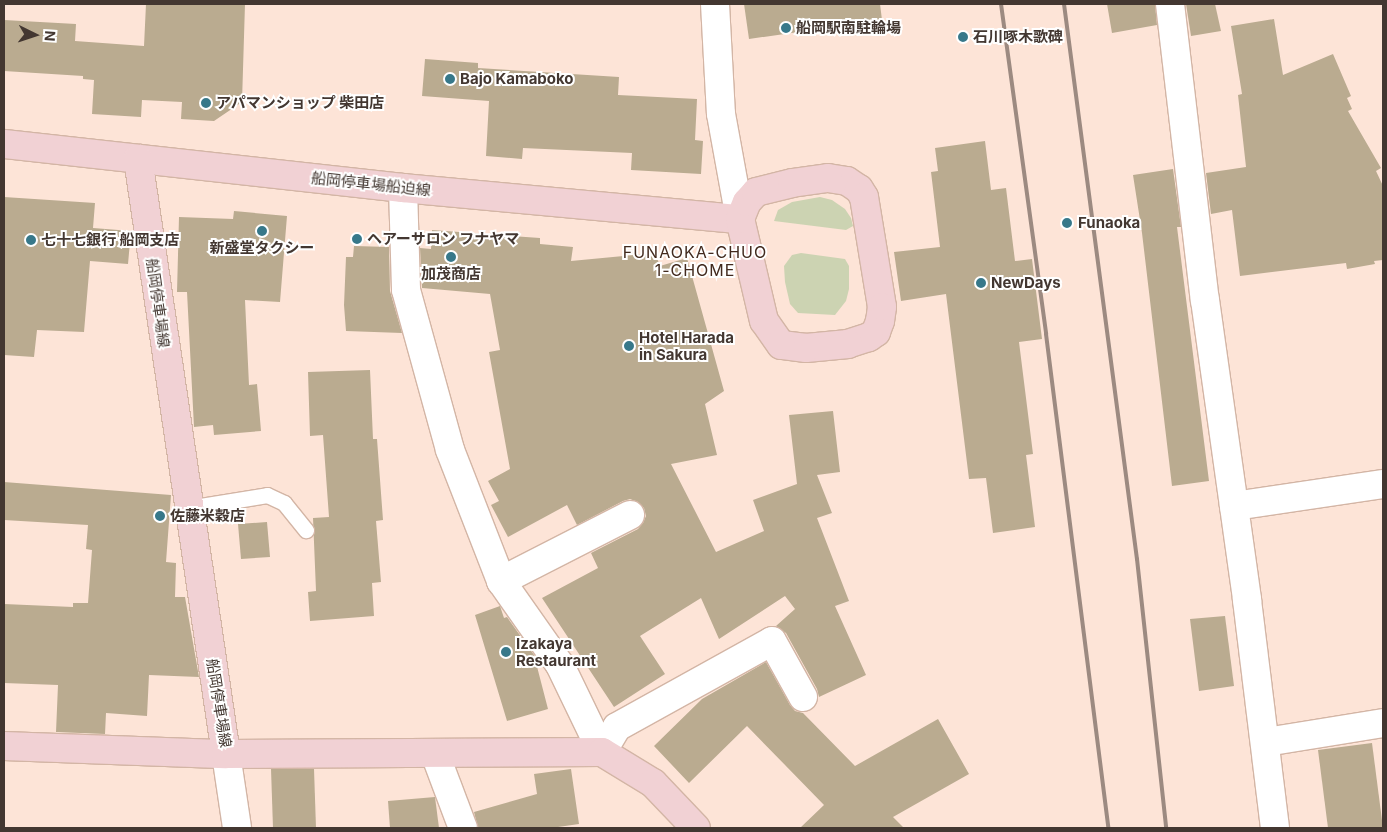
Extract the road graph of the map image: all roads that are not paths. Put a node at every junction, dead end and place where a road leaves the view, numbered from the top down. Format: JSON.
{"nodes":[{"id":1,"x":715,"y":4,"type":"edge"},
{"id":2,"x":1170,"y":4,"type":"edge"},
{"id":3,"x":4,"y":144,"type":"edge"},
{"id":4,"x":138,"y":159,"type":"junction"},
{"id":5,"x":403,"y":188,"type":"junction"},
{"id":6,"x":740,"y":219,"type":"junction"},
{"id":7,"x":1383,"y":484,"type":"edge"},
{"id":8,"x":1234,"y":506,"type":"junction"},
{"id":9,"x":188,"y":508,"type":"junction"},
{"id":10,"x":630,"y":515,"type":"dead end"},
{"id":11,"x":306,"y":530,"type":"dead end"},
{"id":12,"x":501,"y":581,"type":"junction"},
{"id":13,"x":803,"y":697,"type":"dead end"},
{"id":14,"x":1383,"y":723,"type":"edge"},
{"id":15,"x":1266,"y":742,"type":"junction"},
{"id":16,"x":4,"y":746,"type":"edge"},
{"id":17,"x":602,"y":752,"type":"junction"},
{"id":18,"x":226,"y":754,"type":"junction"},
{"id":19,"x":435,"y":754,"type":"junction"},
{"id":20,"x":237,"y":828,"type":"edge"},
{"id":21,"x":463,"y":828,"type":"edge"},
{"id":22,"x":696,"y":828,"type":"edge"},
{"id":23,"x":1275,"y":828,"type":"edge"}],
"edges":[{"from":1,"to":6,"type":"street"},
{"from":2,"to":8,"type":"street"},
{"from":3,"to":4,"type":"street","name":"船岡停車場船迫線"},
{"from":4,"to":5,"type":"street","name":"船岡停車場船迫線"},
{"from":4,"to":9,"type":"street","name":"船岡停車場線"},
{"from":5,"to":6,"type":"street","name":"船岡停車場船迫線"},
{"from":5,"to":12,"type":"street"},
{"from":6,"to":6,"type":"street"},
{"from":7,"to":8,"type":"street"},
{"from":8,"to":15,"type":"street"},
{"from":9,"to":11,"type":"lane"},
{"from":9,"to":18,"type":"street","name":"船岡停車場線"},
{"from":10,"to":12,"type":"street"},
{"from":12,"to":17,"type":"street"},
{"from":13,"to":17,"type":"street"},
{"from":14,"to":15,"type":"street"},
{"from":15,"to":23,"type":"street"},
{"from":16,"to":18,"type":"street"},
{"from":17,"to":19,"type":"street","name":"船岡停車場線"},
{"from":17,"to":22,"type":"street"},
{"from":18,"to":19,"type":"street","name":"船岡停車場線"},
{"from":18,"to":20,"type":"street"},
{"from":19,"to":21,"type":"street"}]}
